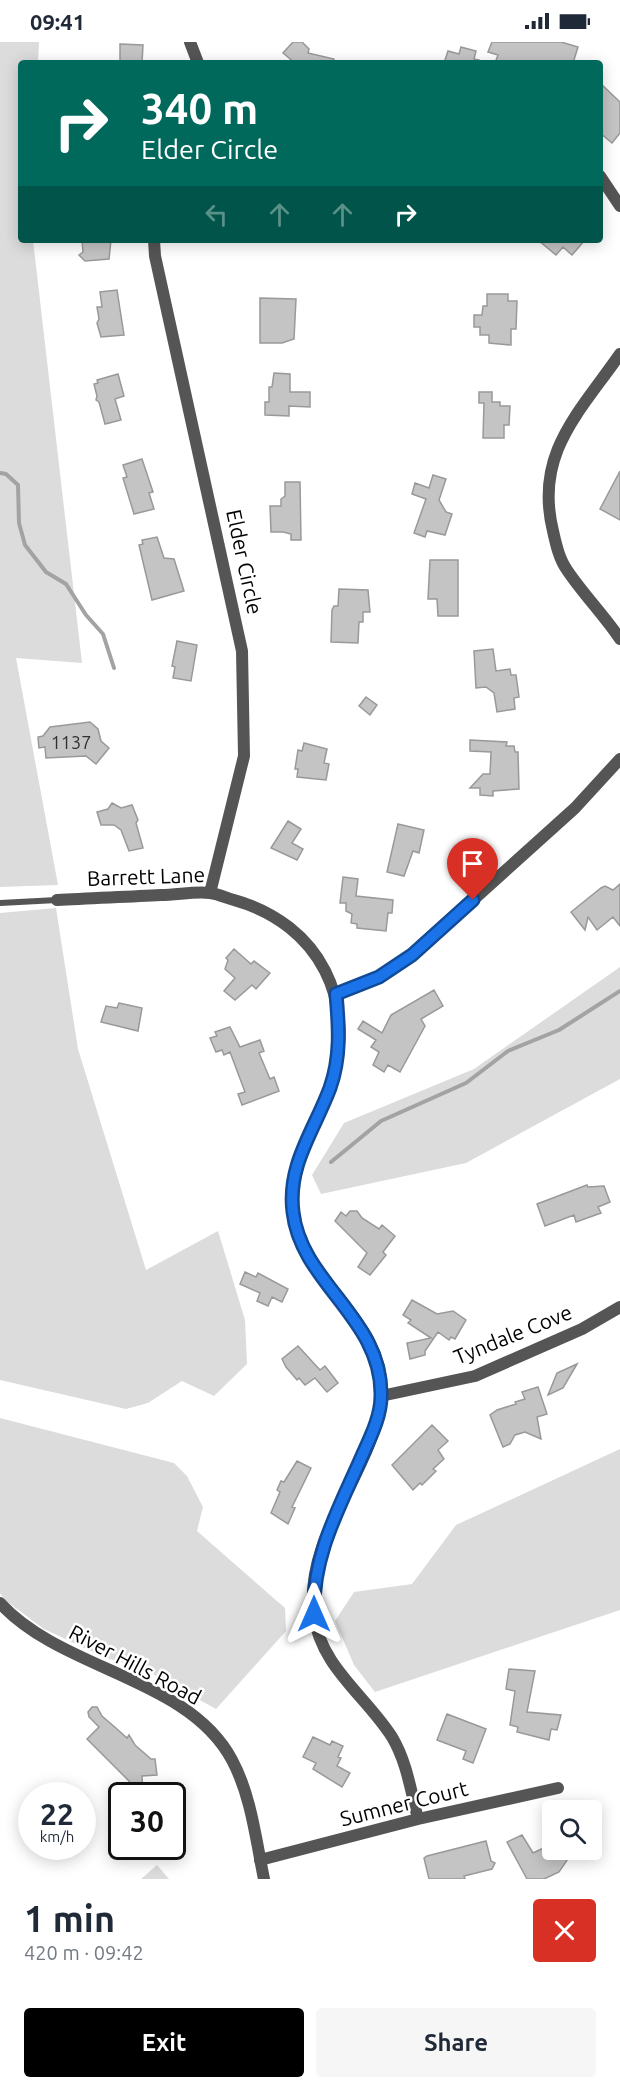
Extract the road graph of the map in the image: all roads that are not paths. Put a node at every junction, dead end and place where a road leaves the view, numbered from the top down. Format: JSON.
{"nodes":[{"id":1,"x":190,"y":42,"type":"edge"},
{"id":2,"x":197,"y":60,"type":"edge"},
{"id":3,"x":603,"y":180,"type":"edge"},
{"id":4,"x":620,"y":206,"type":"edge"},
{"id":5,"x":154,"y":243,"type":"edge"},
{"id":6,"x":620,"y":354,"type":"edge"},
{"id":7,"x":620,"y":639,"type":"edge"},
{"id":8,"x":620,"y":759,"type":"edge"},
{"id":9,"x":210,"y":893,"type":"junction"},
{"id":10,"x":57,"y":900,"type":"joint"},
{"id":11,"x":0,"y":903,"type":"edge"},
{"id":12,"x":336,"y":994,"type":"junction"},
{"id":13,"x":620,"y":1306,"type":"edge"},
{"id":14,"x":381,"y":1396,"type":"junction"},
{"id":15,"x":0,"y":1604,"type":"edge"},
{"id":16,"x":558,"y":1788,"type":"dead end"},
{"id":17,"x":418,"y":1819,"type":"junction"},
{"id":18,"x":260,"y":1860,"type":"junction"},
{"id":19,"x":264,"y":1879,"type":"edge"}],
"edges":[{"from":1,"to":2,"type":"street"},
{"from":3,"to":4,"type":"street"},
{"from":5,"to":9,"type":"street","name":"Elder Circle"},
{"from":6,"to":7,"type":"street"},
{"from":8,"to":12,"type":"street"},
{"from":9,"to":10,"type":"street","name":"Barrett Lane"},
{"from":9,"to":12,"type":"street","name":"Barrett Lane"},
{"from":10,"to":11,"type":"lane"},
{"from":12,"to":14,"type":"street","name":"Barrett Lane"},
{"from":13,"to":14,"type":"street","name":"Tyndale Cove"},
{"from":14,"to":17,"type":"street","name":"Barrett Lane"},
{"from":15,"to":18,"type":"street","name":"River Hills Road"},
{"from":16,"to":17,"type":"street","name":"Sumner Court"},
{"from":17,"to":18,"type":"street","name":"Sumner Court"},
{"from":18,"to":19,"type":"street","name":"River Hills Road"}]}
